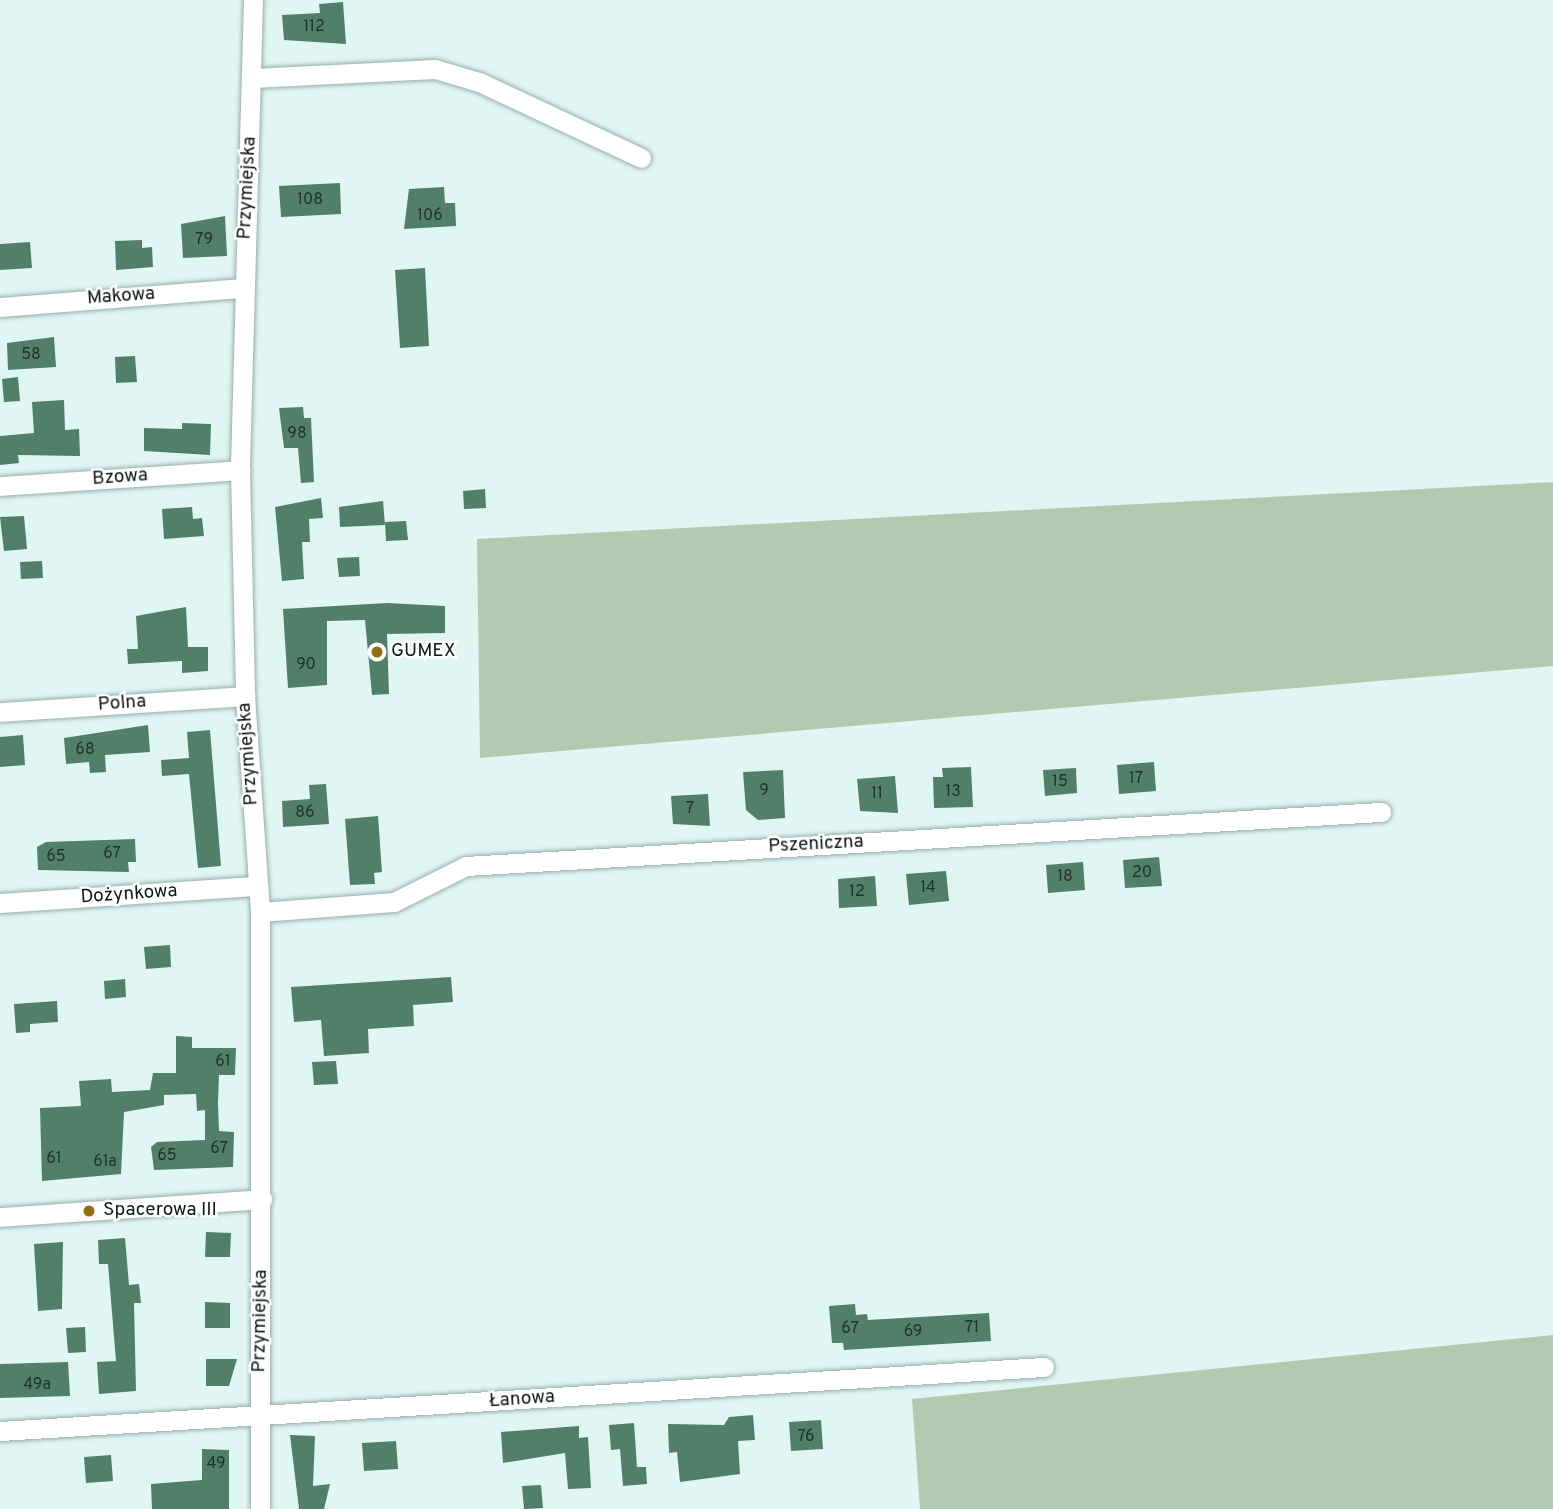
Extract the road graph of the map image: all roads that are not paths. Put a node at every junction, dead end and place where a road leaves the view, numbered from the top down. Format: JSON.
{"nodes":[{"id":1,"x":253,"y":0,"type":"edge"},
{"id":2,"x":252,"y":78,"type":"junction"},
{"id":3,"x":642,"y":158,"type":"dead end"},
{"id":4,"x":243,"y":288,"type":"junction"},
{"id":5,"x":0,"y":307,"type":"edge"},
{"id":6,"x":240,"y":470,"type":"junction"},
{"id":7,"x":0,"y":486,"type":"edge"},
{"id":8,"x":245,"y":696,"type":"junction"},
{"id":9,"x":0,"y":712,"type":"edge"},
{"id":10,"x":1381,"y":812,"type":"dead end"},
{"id":11,"x":258,"y":886,"type":"junction"},
{"id":12,"x":0,"y":903,"type":"edge"},
{"id":13,"x":260,"y":912,"type":"junction"},
{"id":14,"x":262,"y":1199,"type":"junction"},
{"id":15,"x":0,"y":1217,"type":"edge"},
{"id":16,"x":1044,"y":1367,"type":"dead end"},
{"id":17,"x":260,"y":1416,"type":"junction"},
{"id":18,"x":0,"y":1431,"type":"edge"},
{"id":19,"x":260,"y":1509,"type":"edge"}],
"edges":[{"from":1,"to":2,"type":"street","name":"Przymiejska"},
{"from":2,"to":3,"type":"street"},
{"from":2,"to":4,"type":"street","name":"Przymiejska"},
{"from":4,"to":5,"type":"street","name":"Makowa"},
{"from":4,"to":6,"type":"street","name":"Przymiejska"},
{"from":6,"to":7,"type":"street","name":"Bzowa"},
{"from":6,"to":8,"type":"street","name":"Przymiejska"},
{"from":8,"to":9,"type":"street","name":"Polna"},
{"from":8,"to":11,"type":"street","name":"Przymiejska"},
{"from":10,"to":13,"type":"street","name":"Pszeniczna"},
{"from":11,"to":12,"type":"street","name":"Dożynkowa"},
{"from":11,"to":13,"type":"street","name":"Przymiejska"},
{"from":13,"to":14,"type":"street","name":"Przymiejska"},
{"from":14,"to":15,"type":"street"},
{"from":14,"to":17,"type":"street","name":"Przymiejska"},
{"from":16,"to":17,"type":"street","name":"Łanowa"},
{"from":17,"to":18,"type":"street","name":"Łanowa"},
{"from":17,"to":19,"type":"street","name":"Przymiejska"}]}
